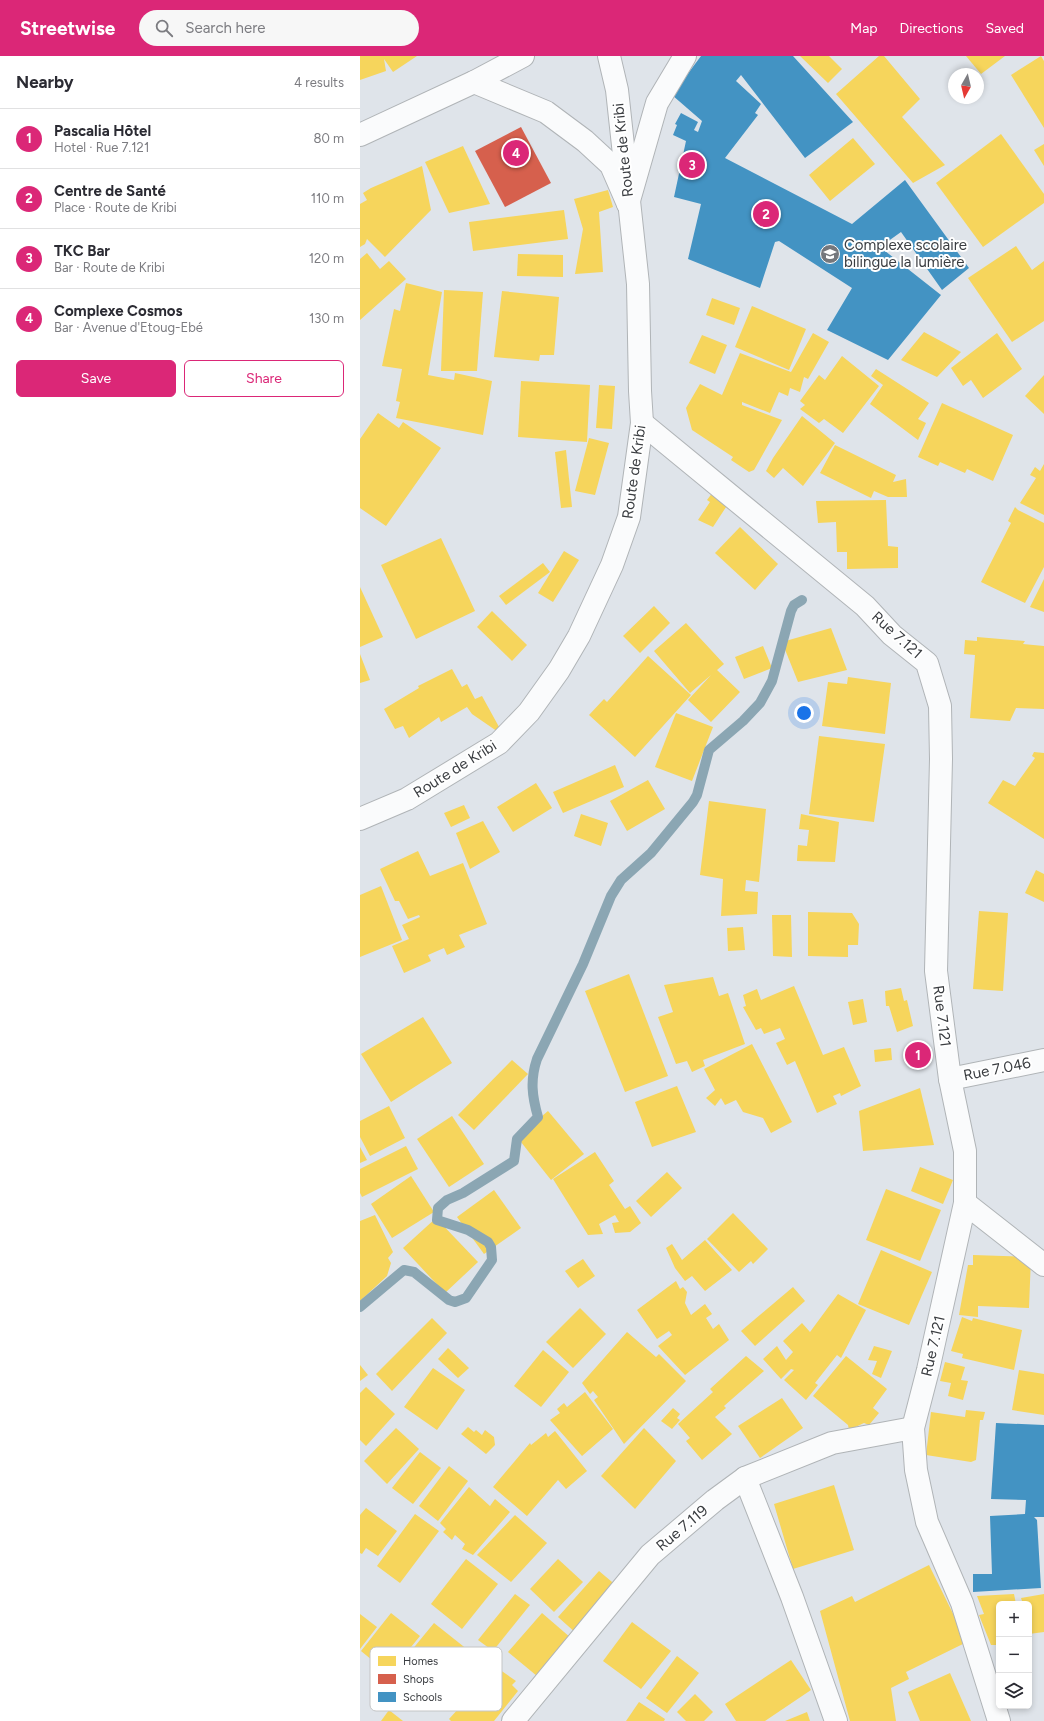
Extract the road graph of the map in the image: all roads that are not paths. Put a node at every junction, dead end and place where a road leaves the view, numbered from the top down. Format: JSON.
{"nodes":[{"id":1,"x":523,"y":56,"type":"edge"},
{"id":2,"x":609,"y":56,"type":"edge"},
{"id":3,"x":685,"y":56,"type":"edge"},
{"id":4,"x":474,"y":82,"type":"junction"},
{"id":5,"x":360,"y":135,"type":"edge"},
{"id":6,"x":628,"y":204,"type":"junction"},
{"id":7,"x":642,"y":424,"type":"junction"},
{"id":8,"x":360,"y":819,"type":"edge"},
{"id":9,"x":1044,"y":1060,"type":"edge"},
{"id":10,"x":950,"y":1078,"type":"junction"},
{"id":11,"x":965,"y":1203,"type":"junction"},
{"id":12,"x":1044,"y":1264,"type":"edge"},
{"id":13,"x":913,"y":1428,"type":"junction"},
{"id":14,"x":745,"y":1478,"type":"junction"},
{"id":15,"x":513,"y":1721,"type":"edge"},
{"id":16,"x":836,"y":1721,"type":"edge"},
{"id":17,"x":999,"y":1721,"type":"edge"}],
"edges":[{"from":1,"to":4,"type":"street"},
{"from":2,"to":6,"type":"street","name":"Route de Kribi"},
{"from":3,"to":6,"type":"street"},
{"from":4,"to":5,"type":"street"},
{"from":4,"to":6,"type":"street"},
{"from":6,"to":7,"type":"street","name":"Route de Kribi"},
{"from":7,"to":8,"type":"street","name":"Route de Kribi"},
{"from":7,"to":10,"type":"street","name":"Rue 7.121"},
{"from":9,"to":10,"type":"street","name":"Rue 7.046"},
{"from":10,"to":11,"type":"street","name":"Rue 7.121"},
{"from":11,"to":12,"type":"street"},
{"from":11,"to":13,"type":"street","name":"Rue 7.121"},
{"from":13,"to":14,"type":"street","name":"Rue 7.119"},
{"from":13,"to":17,"type":"street","name":"Rue 7.121"},
{"from":14,"to":15,"type":"street","name":"Rue 7.119"},
{"from":14,"to":16,"type":"street"}]}
